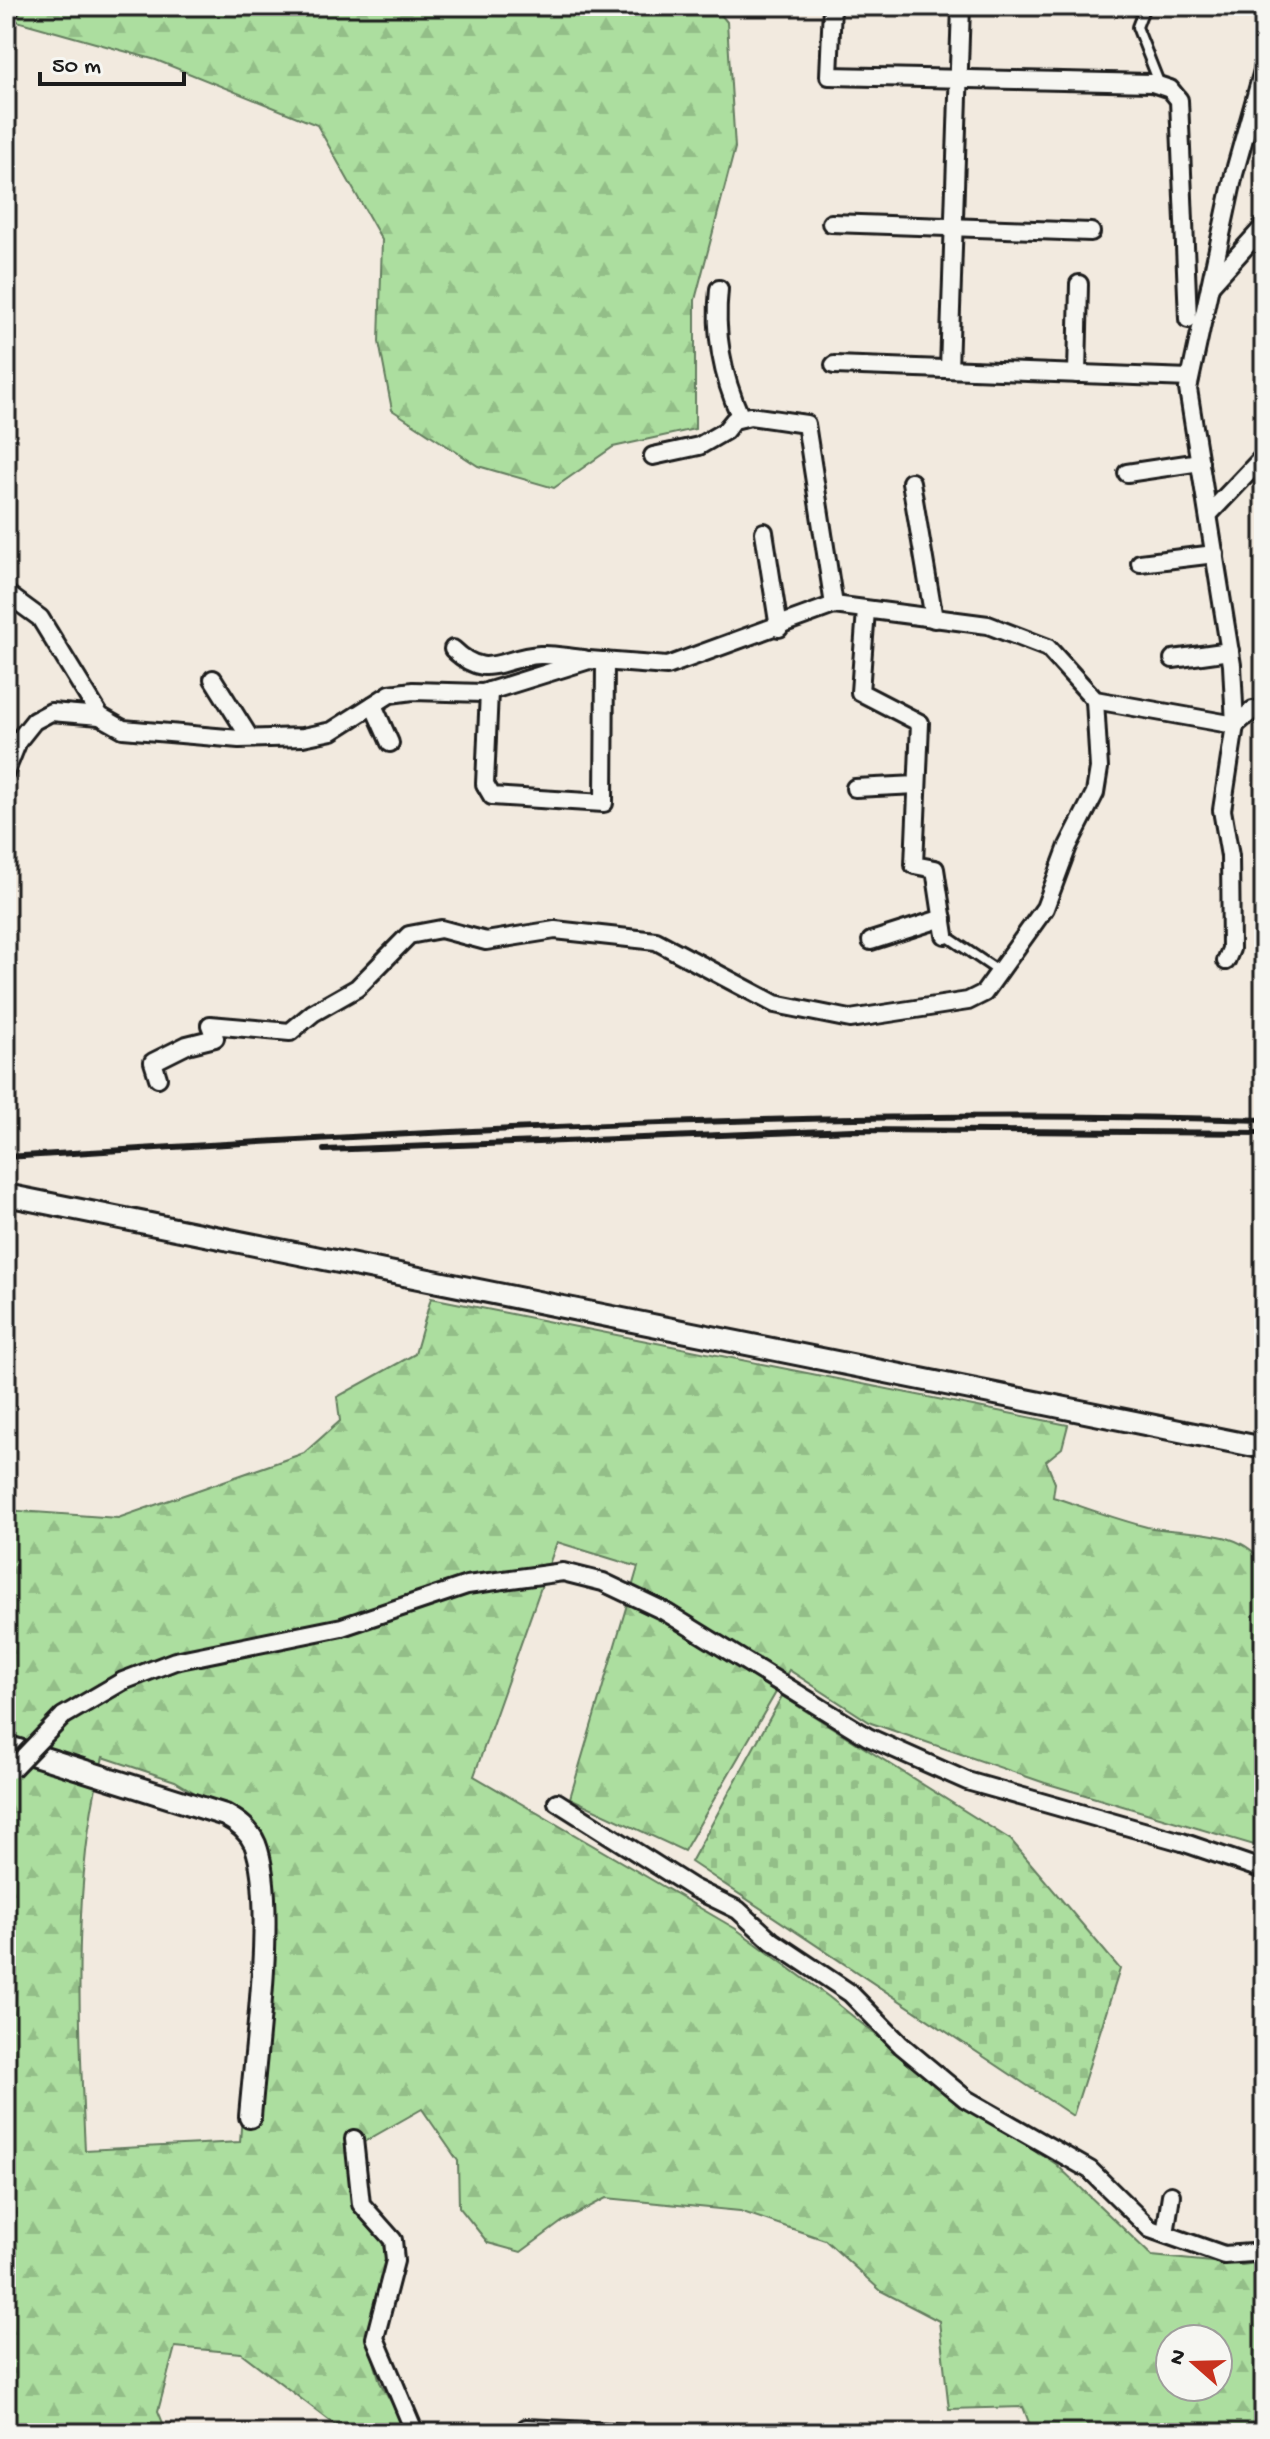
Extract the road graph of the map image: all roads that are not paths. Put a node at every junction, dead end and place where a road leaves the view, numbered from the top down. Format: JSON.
{"nodes":[{"id":1,"x":12,"y":6,"type":"edge"},
{"id":2,"x":832,"y":6,"type":"edge"},
{"id":3,"x":961,"y":6,"type":"edge"},
{"id":4,"x":1145,"y":6,"type":"edge"},
{"id":5,"x":6,"y":11,"type":"edge"},
{"id":6,"x":1264,"y":67,"type":"edge"},
{"id":7,"x":959,"y":79,"type":"junction"},
{"id":8,"x":1161,"y":86,"type":"junction"},
{"id":9,"x":1259,"y":105,"type":"edge"},
{"id":10,"x":831,"y":223,"type":"dead end"},
{"id":11,"x":1264,"y":226,"type":"edge"},
{"id":12,"x":954,"y":227,"type":"junction"},
{"id":13,"x":1091,"y":232,"type":"dead end"},
{"id":14,"x":1079,"y":284,"type":"dead end"},
{"id":15,"x":1208,"y":287,"type":"junction"},
{"id":16,"x":719,"y":289,"type":"dead end"},
{"id":17,"x":1188,"y":323,"type":"junction"},
{"id":18,"x":834,"y":365,"type":"dead end"},
{"id":19,"x":949,"y":369,"type":"junction"},
{"id":20,"x":1077,"y":374,"type":"junction"},
{"id":21,"x":1190,"y":378,"type":"junction"},
{"id":22,"x":741,"y":418,"type":"junction"},
{"id":23,"x":653,"y":456,"type":"dead end"},
{"id":24,"x":1200,"y":462,"type":"junction"},
{"id":25,"x":1260,"y":467,"type":"edge"},
{"id":26,"x":1127,"y":473,"type":"dead end"},
{"id":27,"x":911,"y":482,"type":"dead end"},
{"id":28,"x":1209,"y":514,"type":"junction"},
{"id":29,"x":764,"y":532,"type":"dead end"},
{"id":30,"x":1215,"y":554,"type":"junction"},
{"id":31,"x":1140,"y":563,"type":"dead end"},
{"id":32,"x":6,"y":593,"type":"edge"},
{"id":33,"x":834,"y":605,"type":"junction"},
{"id":34,"x":866,"y":610,"type":"junction"},
{"id":35,"x":934,"y":619,"type":"junction"},
{"id":36,"x":779,"y":628,"type":"junction"},
{"id":37,"x":453,"y":649,"type":"dead end"},
{"id":38,"x":1230,"y":651,"type":"junction"},
{"id":39,"x":1173,"y":659,"type":"dead end"},
{"id":40,"x":597,"y":660,"type":"junction"},
{"id":41,"x":213,"y":679,"type":"dead end"},
{"id":42,"x":489,"y":691,"type":"junction"},
{"id":43,"x":1095,"y":700,"type":"junction"},
{"id":44,"x":373,"y":705,"type":"junction"},
{"id":45,"x":1264,"y":709,"type":"edge"},
{"id":46,"x":100,"y":716,"type":"junction"},
{"id":47,"x":1235,"y":725,"type":"junction"},
{"id":48,"x":250,"y":738,"type":"junction"},
{"id":49,"x":390,"y":743,"type":"dead end"},
{"id":50,"x":6,"y":771,"type":"edge"},
{"id":51,"x":917,"y":785,"type":"junction"},
{"id":52,"x":855,"y":788,"type":"dead end"},
{"id":53,"x":944,"y":926,"type":"junction"},
{"id":54,"x":871,"y":941,"type":"dead end"},
{"id":55,"x":1226,"y":961,"type":"dead end"},
{"id":56,"x":1001,"y":973,"type":"junction"},
{"id":57,"x":158,"y":1078,"type":"dead end"},
{"id":58,"x":6,"y":1195,"type":"edge"},
{"id":59,"x":1264,"y":1448,"type":"edge"},
{"id":60,"x":6,"y":1746,"type":"edge"},
{"id":61,"x":8,"y":1772,"type":"edge"},
{"id":62,"x":557,"y":1802,"type":"dead end"},
{"id":63,"x":1264,"y":1870,"type":"edge"},
{"id":64,"x":250,"y":2117,"type":"dead end"},
{"id":65,"x":354,"y":2139,"type":"dead end"},
{"id":66,"x":1171,"y":2195,"type":"dead end"},
{"id":67,"x":1165,"y":2234,"type":"junction"},
{"id":68,"x":1264,"y":2252,"type":"edge"},
{"id":69,"x":415,"y":2433,"type":"edge"},
{"id":70,"x":525,"y":2433,"type":"edge"},
{"id":71,"x":635,"y":2433,"type":"edge"}],
"edges":[{"from":1,"to":5,"type":"street"},
{"from":2,"to":7,"type":"street"},
{"from":3,"to":7,"type":"street"},
{"from":4,"to":8,"type":"lane"},
{"from":6,"to":9,"type":"street"},
{"from":7,"to":8,"type":"street"},
{"from":7,"to":12,"type":"street"},
{"from":8,"to":17,"type":"street"},
{"from":9,"to":15,"type":"street"},
{"from":10,"to":12,"type":"street"},
{"from":11,"to":15,"type":"street"},
{"from":12,"to":13,"type":"street"},
{"from":12,"to":19,"type":"street"},
{"from":14,"to":20,"type":"street"},
{"from":15,"to":17,"type":"street"},
{"from":16,"to":22,"type":"street"},
{"from":17,"to":21,"type":"street"},
{"from":18,"to":19,"type":"street"},
{"from":19,"to":20,"type":"street"},
{"from":20,"to":21,"type":"street"},
{"from":21,"to":24,"type":"street"},
{"from":22,"to":23,"type":"street"},
{"from":22,"to":33,"type":"street"},
{"from":24,"to":26,"type":"street"},
{"from":24,"to":28,"type":"street"},
{"from":25,"to":28,"type":"street"},
{"from":27,"to":35,"type":"street"},
{"from":28,"to":30,"type":"street"},
{"from":29,"to":36,"type":"street"},
{"from":30,"to":31,"type":"street"},
{"from":30,"to":38,"type":"street"},
{"from":32,"to":46,"type":"street"},
{"from":33,"to":34,"type":"street"},
{"from":33,"to":36,"type":"street"},
{"from":34,"to":35,"type":"street"},
{"from":34,"to":51,"type":"street"},
{"from":35,"to":43,"type":"street"},
{"from":36,"to":40,"type":"street"},
{"from":37,"to":40,"type":"street"},
{"from":38,"to":39,"type":"street"},
{"from":38,"to":47,"type":"street"},
{"from":40,"to":42,"type":"street"},
{"from":40,"to":42,"type":"street"},
{"from":41,"to":48,"type":"street"},
{"from":42,"to":44,"type":"street"},
{"from":43,"to":47,"type":"street"},
{"from":43,"to":56,"type":"street"},
{"from":44,"to":48,"type":"street"},
{"from":44,"to":49,"type":"street"},
{"from":45,"to":47,"type":"street"},
{"from":46,"to":48,"type":"street"},
{"from":46,"to":50,"type":"street"},
{"from":47,"to":55,"type":"street"},
{"from":51,"to":52,"type":"street"},
{"from":51,"to":53,"type":"street"},
{"from":53,"to":54,"type":"street"},
{"from":53,"to":56,"type":"lane"},
{"from":56,"to":57,"type":"street"},
{"from":58,"to":59,"type":"street"},
{"from":60,"to":64,"type":"street"},
{"from":61,"to":63,"type":"street","bridge":true},
{"from":62,"to":67,"type":"street"},
{"from":65,"to":69,"type":"street"},
{"from":66,"to":67,"type":"street"},
{"from":67,"to":68,"type":"street"},
{"from":70,"to":71,"type":"street"}]}
